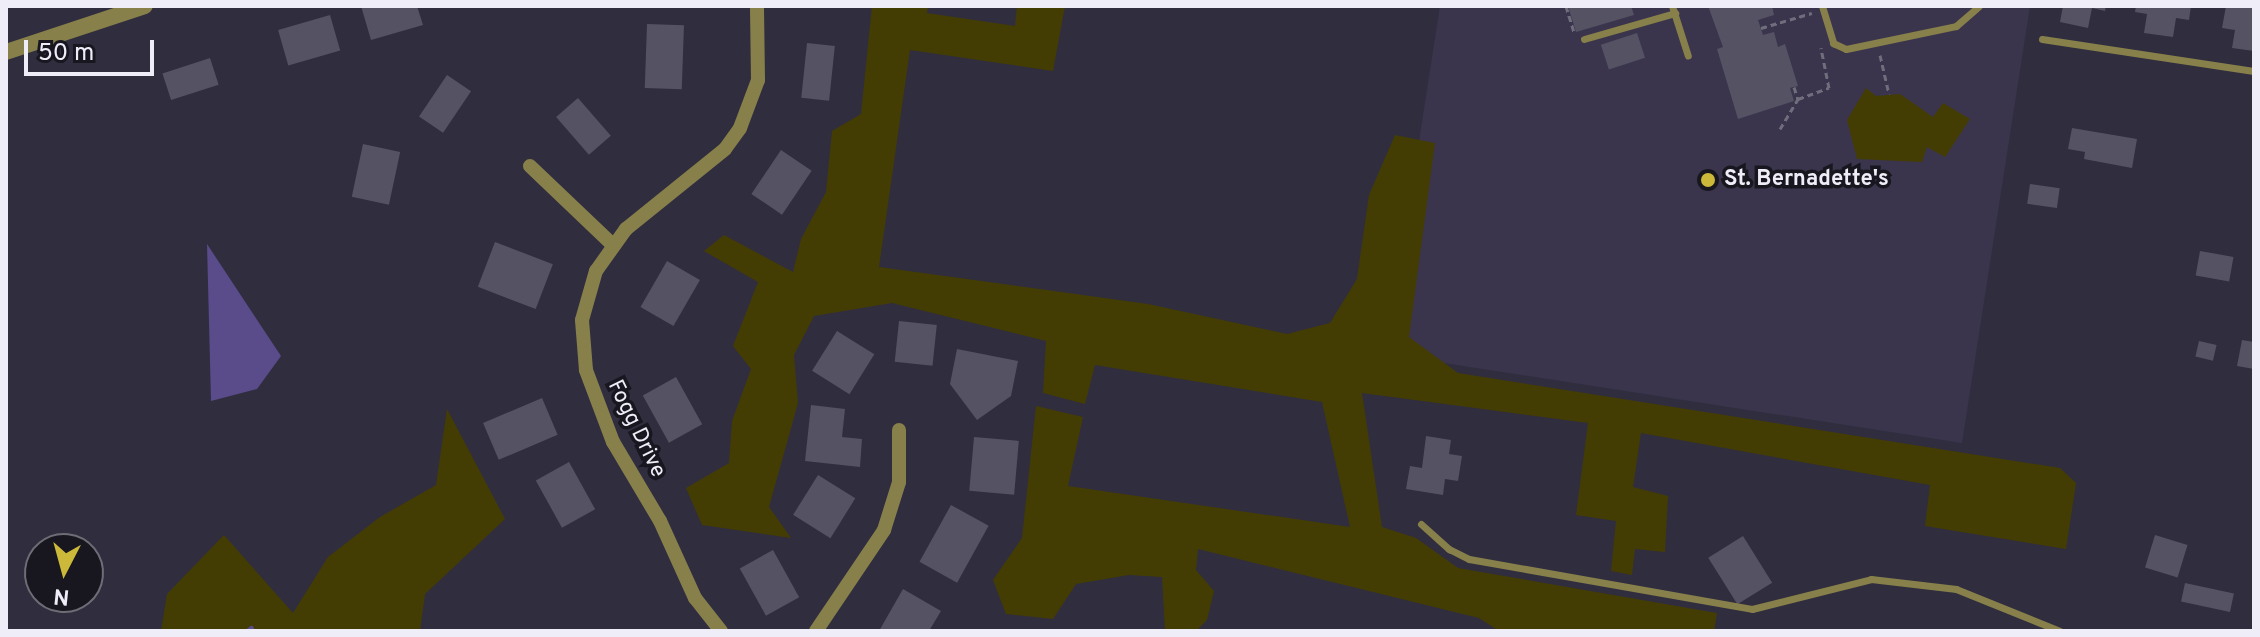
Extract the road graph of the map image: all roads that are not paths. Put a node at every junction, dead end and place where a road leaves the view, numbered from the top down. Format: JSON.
{"nodes":[{"id":1,"x":145,"y":6,"type":"edge"},
{"id":2,"x":757,"y":6,"type":"edge"},
{"id":3,"x":1979,"y":6,"type":"edge"},
{"id":4,"x":1823,"y":8,"type":"edge"},
{"id":5,"x":1674,"y":10,"type":"edge"},
{"id":6,"x":1584,"y":39,"type":"road end"},
{"id":7,"x":2042,"y":39,"type":"dead end"},
{"id":8,"x":6,"y":52,"type":"edge"},
{"id":9,"x":1688,"y":56,"type":"dead end"},
{"id":10,"x":2254,"y":71,"type":"edge"},
{"id":11,"x":530,"y":166,"type":"dead end"},
{"id":12,"x":613,"y":245,"type":"junction"},
{"id":13,"x":899,"y":430,"type":"dead end"},
{"id":14,"x":1421,"y":524,"type":"dead end"},
{"id":15,"x":721,"y":631,"type":"edge"},
{"id":16,"x":816,"y":631,"type":"edge"},
{"id":17,"x":2060,"y":631,"type":"edge"}],
"edges":[{"from":1,"to":8,"type":"street"},
{"from":2,"to":12,"type":"street","name":"Fogg Drive"},
{"from":3,"to":4,"type":"lane"},
{"from":5,"to":6,"type":"lane"},
{"from":5,"to":9,"type":"lane"},
{"from":7,"to":10,"type":"lane"},
{"from":11,"to":12,"type":"street"},
{"from":12,"to":15,"type":"street","name":"Fogg Drive"},
{"from":13,"to":16,"type":"street"},
{"from":14,"to":17,"type":"lane"}]}
